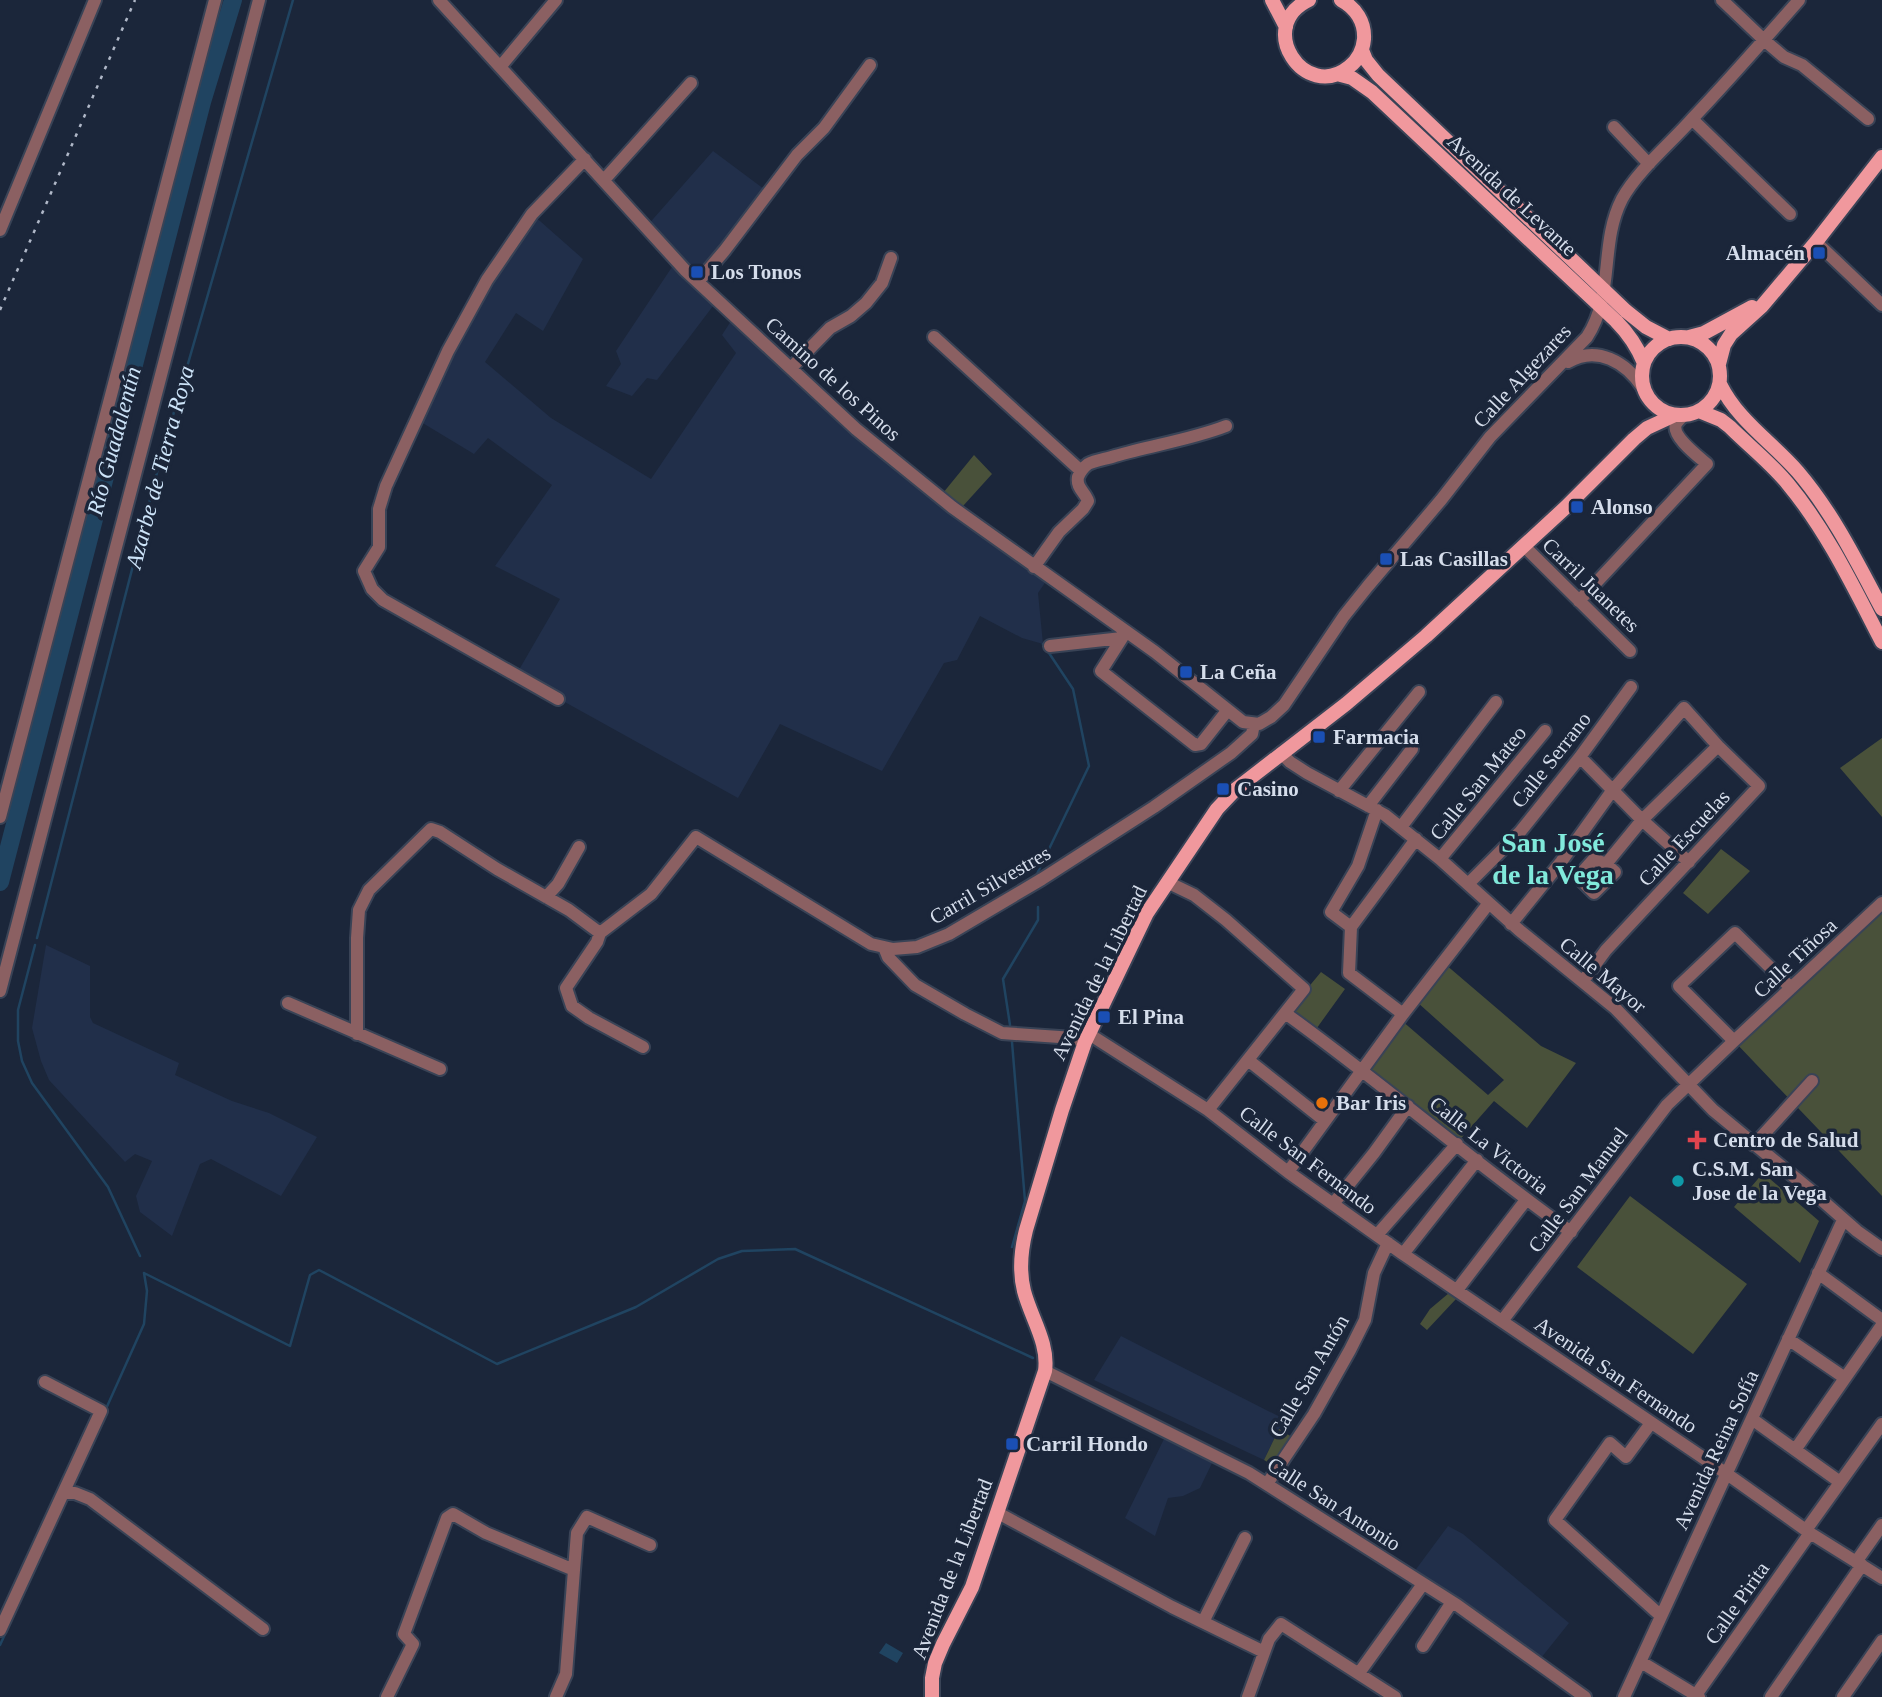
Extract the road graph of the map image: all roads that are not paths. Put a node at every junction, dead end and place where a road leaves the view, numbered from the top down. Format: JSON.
{"nodes":[{"id":1,"x":95,"y":0,"type":"edge"},
{"id":2,"x":215,"y":0,"type":"edge"},
{"id":3,"x":259,"y":0,"type":"edge"},
{"id":4,"x":439,"y":0,"type":"edge"},
{"id":5,"x":556,"y":0,"type":"edge"},
{"id":6,"x":1272,"y":0,"type":"edge"},
{"id":7,"x":1309,"y":0,"type":"edge"},
{"id":8,"x":1341,"y":0,"type":"edge"},
{"id":9,"x":1722,"y":0,"type":"edge"},
{"id":10,"x":1799,"y":0,"type":"edge"},
{"id":11,"x":1286,"y":27,"type":"junction"},
{"id":12,"x":1764,"y":40,"type":"junction"},
{"id":13,"x":1362,"y":50,"type":"junction"},
{"id":14,"x":870,"y":65,"type":"dead end"},
{"id":15,"x":500,"y":67,"type":"junction"},
{"id":16,"x":1337,"y":74,"type":"junction"},
{"id":17,"x":691,"y":83,"type":"dead end"},
{"id":18,"x":1868,"y":119,"type":"dead end"},
{"id":19,"x":1692,"y":120,"type":"junction"},
{"id":20,"x":1614,"y":127,"type":"dead end"},
{"id":21,"x":1882,"y":157,"type":"edge"},
{"id":22,"x":585,"y":159,"type":"junction"},
{"id":23,"x":1649,"y":164,"type":"junction"},
{"id":24,"x":604,"y":180,"type":"junction"},
{"id":25,"x":1790,"y":214,"type":"dead end"},
{"id":26,"x":0,"y":230,"type":"edge"},
{"id":27,"x":1816,"y":242,"type":"junction"},
{"id":28,"x":891,"y":258,"type":"dead end"},
{"id":29,"x":698,"y":282,"type":"junction"},
{"id":30,"x":1605,"y":291,"type":"junction"},
{"id":31,"x":1770,"y":295,"type":"junction"},
{"id":32,"x":1882,"y":305,"type":"edge"},
{"id":33,"x":1601,"y":307,"type":"junction"},
{"id":34,"x":934,"y":337,"type":"dead end"},
{"id":35,"x":1689,"y":337,"type":"junction"},
{"id":36,"x":1668,"y":339,"type":"junction"},
{"id":37,"x":1644,"y":363,"type":"junction"},
{"id":38,"x":1719,"y":364,"type":"junction"},
{"id":39,"x":791,"y":368,"type":"junction"},
{"id":40,"x":1559,"y":368,"type":"junction"},
{"id":41,"x":1720,"y":384,"type":"junction"},
{"id":42,"x":1646,"y":394,"type":"junction"},
{"id":43,"x":1699,"y":411,"type":"junction"},
{"id":44,"x":1680,"y":415,"type":"junction"},
{"id":45,"x":1226,"y":426,"type":"dead end"},
{"id":46,"x":1634,"y":439,"type":"junction"},
{"id":47,"x":1081,"y":471,"type":"junction"},
{"id":48,"x":1525,"y":547,"type":"junction"},
{"id":49,"x":1034,"y":567,"type":"junction"},
{"id":50,"x":1579,"y":601,"type":"junction"},
{"id":51,"x":1882,"y":609,"type":"edge"},
{"id":52,"x":1124,"y":635,"type":"junction"},
{"id":53,"x":1882,"y":642,"type":"edge"},
{"id":54,"x":1050,"y":646,"type":"dead end"},
{"id":55,"x":1630,"y":650,"type":"dead end"},
{"id":56,"x":1631,"y":687,"type":"dead end"},
{"id":57,"x":1419,"y":692,"type":"dead end"},
{"id":58,"x":558,"y":699,"type":"dead end"},
{"id":59,"x":1496,"y":702,"type":"dead end"},
{"id":60,"x":1227,"y":711,"type":"junction"},
{"id":61,"x":1254,"y":724,"type":"junction"},
{"id":62,"x":1545,"y":731,"type":"dead end"},
{"id":63,"x":1718,"y":746,"type":"junction"},
{"id":64,"x":1412,"y":749,"type":"dead end"},
{"id":65,"x":1282,"y":753,"type":"junction"},
{"id":66,"x":1580,"y":757,"type":"junction"},
{"id":67,"x":1339,"y":791,"type":"junction"},
{"id":68,"x":1612,"y":791,"type":"junction"},
{"id":69,"x":1372,"y":808,"type":"junction"},
{"id":70,"x":0,"y":817,"type":"edge"},
{"id":71,"x":1642,"y":821,"type":"junction"},
{"id":72,"x":1401,"y":827,"type":"junction"},
{"id":73,"x":1416,"y":839,"type":"junction"},
{"id":74,"x":579,"y":847,"type":"dead end"},
{"id":75,"x":1440,"y":859,"type":"junction"},
{"id":76,"x":1689,"y":862,"type":"junction"},
{"id":77,"x":1606,"y":864,"type":"dead end"},
{"id":78,"x":1167,"y":882,"type":"junction"},
{"id":79,"x":1468,"y":884,"type":"junction"},
{"id":80,"x":546,"y":897,"type":"junction"},
{"id":81,"x":1882,"y":903,"type":"edge"},
{"id":82,"x":1489,"y":904,"type":"junction"},
{"id":83,"x":1511,"y":924,"type":"junction"},
{"id":84,"x":1351,"y":927,"type":"junction"},
{"id":85,"x":600,"y":933,"type":"junction"},
{"id":86,"x":884,"y":947,"type":"junction"},
{"id":87,"x":1583,"y":981,"type":"junction"},
{"id":88,"x":1791,"y":988,"type":"junction"},
{"id":89,"x":0,"y":991,"type":"edge"},
{"id":90,"x":288,"y":1003,"type":"dead end"},
{"id":91,"x":1285,"y":1013,"type":"junction"},
{"id":92,"x":1403,"y":1014,"type":"junction"},
{"id":93,"x":357,"y":1034,"type":"junction"},
{"id":94,"x":1087,"y":1038,"type":"junction"},
{"id":95,"x":1734,"y":1041,"type":"junction"},
{"id":96,"x":643,"y":1047,"type":"dead end"},
{"id":97,"x":1248,"y":1060,"type":"junction"},
{"id":98,"x":440,"y":1069,"type":"dead end"},
{"id":99,"x":1362,"y":1069,"type":"junction"},
{"id":100,"x":1812,"y":1081,"type":"dead end"},
{"id":101,"x":1688,"y":1085,"type":"junction"},
{"id":102,"x":1408,"y":1106,"type":"junction"},
{"id":103,"x":1208,"y":1110,"type":"junction"},
{"id":104,"x":1325,"y":1121,"type":"junction"},
{"id":105,"x":1457,"y":1144,"type":"junction"},
{"id":106,"x":1754,"y":1144,"type":"junction"},
{"id":107,"x":1476,"y":1160,"type":"junction"},
{"id":108,"x":1288,"y":1172,"type":"junction"},
{"id":109,"x":1526,"y":1200,"type":"junction"},
{"id":110,"x":1333,"y":1204,"type":"junction"},
{"id":111,"x":1843,"y":1220,"type":"junction"},
{"id":112,"x":1570,"y":1231,"type":"junction"},
{"id":113,"x":1377,"y":1235,"type":"junction"},
{"id":114,"x":1388,"y":1243,"type":"junction"},
{"id":115,"x":1882,"y":1249,"type":"edge"},
{"id":116,"x":1403,"y":1254,"type":"junction"},
{"id":117,"x":1818,"y":1273,"type":"junction"},
{"id":118,"x":1457,"y":1290,"type":"junction"},
{"id":119,"x":1882,"y":1320,"type":"edge"},
{"id":120,"x":1502,"y":1321,"type":"junction"},
{"id":121,"x":1882,"y":1325,"type":"edge"},
{"id":122,"x":1788,"y":1339,"type":"junction"},
{"id":123,"x":1045,"y":1371,"type":"junction"},
{"id":124,"x":1845,"y":1378,"type":"junction"},
{"id":125,"x":45,"y":1382,"type":"dead end"},
{"id":126,"x":1752,"y":1419,"type":"junction"},
{"id":127,"x":1651,"y":1423,"type":"junction"},
{"id":128,"x":1882,"y":1424,"type":"edge"},
{"id":129,"x":1795,"y":1450,"type":"junction"},
{"id":130,"x":1727,"y":1474,"type":"junction"},
{"id":131,"x":1840,"y":1482,"type":"junction"},
{"id":132,"x":1266,"y":1484,"type":"junction"},
{"id":133,"x":65,"y":1493,"type":"junction"},
{"id":134,"x":998,"y":1513,"type":"junction"},
{"id":135,"x":1882,"y":1525,"type":"edge"},
{"id":136,"x":1808,"y":1531,"type":"junction"},
{"id":137,"x":1245,"y":1538,"type":"dead end"},
{"id":138,"x":650,"y":1545,"type":"dead end"},
{"id":139,"x":1859,"y":1563,"type":"junction"},
{"id":140,"x":574,"y":1570,"type":"junction"},
{"id":141,"x":1882,"y":1578,"type":"edge"},
{"id":142,"x":1423,"y":1584,"type":"junction"},
{"id":143,"x":1452,"y":1602,"type":"junction"},
{"id":144,"x":1661,"y":1616,"type":"junction"},
{"id":145,"x":1203,"y":1622,"type":"junction"},
{"id":146,"x":263,"y":1629,"type":"dead end"},
{"id":147,"x":0,"y":1630,"type":"edge"},
{"id":148,"x":1882,"y":1641,"type":"edge"},
{"id":149,"x":1423,"y":1646,"type":"dead end"},
{"id":150,"x":1264,"y":1652,"type":"junction"},
{"id":151,"x":1641,"y":1662,"type":"junction"},
{"id":152,"x":1359,"y":1674,"type":"junction"},
{"id":153,"x":1698,"y":1696,"type":"edge"},
{"id":154,"x":387,"y":1697,"type":"edge"},
{"id":155,"x":556,"y":1697,"type":"edge"},
{"id":156,"x":932,"y":1697,"type":"edge"},
{"id":157,"x":1248,"y":1697,"type":"edge"},
{"id":158,"x":1395,"y":1697,"type":"edge"},
{"id":159,"x":1586,"y":1697,"type":"edge"},
{"id":160,"x":1625,"y":1697,"type":"edge"},
{"id":161,"x":1771,"y":1697,"type":"edge"},
{"id":162,"x":1843,"y":1697,"type":"edge"}],
"edges":[{"from":1,"to":26,"type":"street"},
{"from":2,"to":70,"type":"street"},
{"from":3,"to":89,"type":"street"},
{"from":4,"to":15,"type":"street","name":"Camino de los Pinos"},
{"from":5,"to":15,"type":"street"},
{"from":6,"to":11,"type":"main road"},
{"from":7,"to":11,"type":"main road"},
{"from":8,"to":13,"type":"main road"},
{"from":9,"to":12,"type":"street"},
{"from":10,"to":12,"type":"street","name":"Calle Algezares"},
{"from":11,"to":16,"type":"main road","name":"Avenida de Levante"},
{"from":12,"to":18,"type":"street"},
{"from":12,"to":19,"type":"street","name":"Calle Algezares"},
{"from":13,"to":16,"type":"main road"},
{"from":13,"to":30,"type":"main road","name":"Avenida de Levante"},
{"from":14,"to":29,"type":"street"},
{"from":15,"to":22,"type":"street","name":"Camino de los Pinos"},
{"from":16,"to":33,"type":"main road","name":"Avenida de Levante"},
{"from":17,"to":24,"type":"street"},
{"from":19,"to":23,"type":"street","name":"Calle Algezares"},
{"from":19,"to":25,"type":"street"},
{"from":20,"to":23,"type":"street"},
{"from":21,"to":27,"type":"main road"},
{"from":22,"to":24,"type":"street","name":"Camino de los Pinos"},
{"from":22,"to":58,"type":"street"},
{"from":23,"to":30,"type":"street","name":"Calle Algezares"},
{"from":24,"to":29,"type":"street","name":"Camino de los Pinos"},
{"from":27,"to":31,"type":"main road"},
{"from":27,"to":32,"type":"street"},
{"from":28,"to":39,"type":"street"},
{"from":29,"to":39,"type":"street","name":"Camino de los Pinos"},
{"from":30,"to":33,"type":"street","name":"Calle Algezares"},
{"from":30,"to":36,"type":"main road","name":"Avenida de Levante"},
{"from":31,"to":35,"type":"main road"},
{"from":31,"to":38,"type":"main road"},
{"from":33,"to":37,"type":"main road","name":"Avenida de Levante"},
{"from":33,"to":40,"type":"street","name":"Calle Algezares"},
{"from":34,"to":47,"type":"street"},
{"from":35,"to":36,"type":"main road"},
{"from":35,"to":38,"type":"main road"},
{"from":36,"to":37,"type":"main road"},
{"from":37,"to":42,"type":"main road"},
{"from":38,"to":41,"type":"main road"},
{"from":39,"to":49,"type":"street","name":"Camino de los Pinos"},
{"from":40,"to":42,"type":"street"},
{"from":40,"to":61,"type":"street","name":"Calle Algezares"},
{"from":41,"to":43,"type":"main road"},
{"from":41,"to":51,"type":"main road"},
{"from":42,"to":44,"type":"main road"},
{"from":42,"to":46,"type":"main road","name":"Avenida de la Libertad"},
{"from":43,"to":44,"type":"main road"},
{"from":43,"to":53,"type":"main road"},
{"from":44,"to":46,"type":"main road","name":"Avenida de la Libertad"},
{"from":44,"to":50,"type":"street"},
{"from":45,"to":47,"type":"street"},
{"from":46,"to":48,"type":"main road","name":"Avenida de la Libertad"},
{"from":47,"to":49,"type":"street"},
{"from":48,"to":50,"type":"street","name":"Carril Juanetes"},
{"from":48,"to":65,"type":"main road","name":"Avenida de la Libertad"},
{"from":49,"to":52,"type":"street","name":"Camino de los Pinos"},
{"from":50,"to":55,"type":"street","name":"Carril Juanetes"},
{"from":52,"to":54,"type":"street"},
{"from":52,"to":60,"type":"street","name":"Camino de los Pinos"},
{"from":52,"to":60,"type":"street"},
{"from":56,"to":66,"type":"street","name":"Calle Serrano"},
{"from":57,"to":67,"type":"street"},
{"from":59,"to":72,"type":"street"},
{"from":60,"to":61,"type":"street","name":"Camino de los Pinos"},
{"from":61,"to":86,"type":"street","name":"Carril Silvestres"},
{"from":62,"to":75,"type":"street","name":"Calle San Mateo"},
{"from":63,"to":68,"type":"street"},
{"from":63,"to":71,"type":"street"},
{"from":63,"to":76,"type":"street","name":"Calle Escuelas"},
{"from":64,"to":69,"type":"street"},
{"from":65,"to":67,"type":"street","name":"Calle Mayor"},
{"from":65,"to":78,"type":"main road","name":"Avenida de la Libertad"},
{"from":66,"to":68,"type":"street"},
{"from":66,"to":79,"type":"street","name":"Calle Serrano"},
{"from":67,"to":69,"type":"street","name":"Calle Mayor"},
{"from":68,"to":71,"type":"street"},
{"from":68,"to":83,"type":"street"},
{"from":69,"to":72,"type":"street","name":"Calle Mayor"},
{"from":69,"to":84,"type":"street"},
{"from":71,"to":76,"type":"street"},
{"from":71,"to":77,"type":"street"},
{"from":72,"to":73,"type":"street","name":"Calle Mayor"},
{"from":73,"to":75,"type":"street","name":"Calle Mayor"},
{"from":73,"to":84,"type":"street"},
{"from":74,"to":80,"type":"street"},
{"from":75,"to":79,"type":"street","name":"Calle Mayor"},
{"from":76,"to":87,"type":"street","name":"Calle Escuelas"},
{"from":78,"to":91,"type":"street"},
{"from":78,"to":94,"type":"main road","name":"Avenida de la Libertad"},
{"from":79,"to":82,"type":"street","name":"Calle Mayor"},
{"from":80,"to":85,"type":"street"},
{"from":80,"to":93,"type":"street"},
{"from":81,"to":88,"type":"street","name":"Calle Tiñosa"},
{"from":82,"to":83,"type":"street","name":"Calle Mayor"},
{"from":82,"to":92,"type":"street"},
{"from":83,"to":87,"type":"street","name":"Calle Mayor"},
{"from":84,"to":92,"type":"street"},
{"from":85,"to":86,"type":"street","name":"Carril Silvestres"},
{"from":85,"to":96,"type":"street"},
{"from":86,"to":94,"type":"street"},
{"from":87,"to":101,"type":"street","name":"Calle Mayor"},
{"from":88,"to":95,"type":"street","name":"Calle Tiñosa"},
{"from":88,"to":95,"type":"street"},
{"from":90,"to":93,"type":"street"},
{"from":91,"to":97,"type":"street"},
{"from":91,"to":99,"type":"street","name":"Calle La Victoria"},
{"from":92,"to":99,"type":"street"},
{"from":93,"to":98,"type":"street"},
{"from":94,"to":103,"type":"street","name":"Calle San Fernando"},
{"from":94,"to":123,"type":"main road","name":"Avenida de la Libertad"},
{"from":95,"to":101,"type":"street","name":"Calle Tiñosa"},
{"from":97,"to":103,"type":"street"},
{"from":97,"to":104,"type":"street"},
{"from":99,"to":102,"type":"street","name":"Calle La Victoria"},
{"from":99,"to":104,"type":"street"},
{"from":100,"to":106,"type":"street"},
{"from":101,"to":106,"type":"street","name":"Calle Mayor"},
{"from":101,"to":112,"type":"street","name":"Calle San Manuel"},
{"from":102,"to":105,"type":"street","name":"Calle La Victoria"},
{"from":102,"to":110,"type":"street"},
{"from":103,"to":108,"type":"street","name":"Calle San Fernando"},
{"from":104,"to":108,"type":"street"},
{"from":105,"to":107,"type":"street","name":"Calle La Victoria"},
{"from":105,"to":113,"type":"street"},
{"from":106,"to":111,"type":"street","name":"Calle Mayor"},
{"from":107,"to":109,"type":"street","name":"Calle La Victoria"},
{"from":107,"to":116,"type":"street"},
{"from":108,"to":110,"type":"street","name":"Calle San Fernando"},
{"from":109,"to":112,"type":"street","name":"Calle La Victoria"},
{"from":109,"to":118,"type":"street"},
{"from":110,"to":113,"type":"street","name":"Calle San Fernando"},
{"from":111,"to":115,"type":"street","name":"Calle Mayor"},
{"from":111,"to":117,"type":"street","name":"Avenida Reina Sofía"},
{"from":112,"to":120,"type":"street","name":"Calle San Manuel"},
{"from":113,"to":114,"type":"street","name":"Calle San Fernando"},
{"from":114,"to":116,"type":"street","name":"Calle San Fernando"},
{"from":114,"to":132,"type":"street","name":"Calle San Antón"},
{"from":116,"to":118,"type":"street","name":"Calle San Fernando"},
{"from":117,"to":119,"type":"street"},
{"from":117,"to":122,"type":"street","name":"Avenida Reina Sofía"},
{"from":118,"to":120,"type":"street","name":"Calle San Fernando"},
{"from":120,"to":127,"type":"street","name":"Avenida San Fernando"},
{"from":121,"to":124,"type":"street"},
{"from":122,"to":124,"type":"street"},
{"from":122,"to":126,"type":"street","name":"Avenida Reina Sofía"},
{"from":123,"to":132,"type":"street","name":"Calle San Antonio"},
{"from":123,"to":134,"type":"main road","name":"Avenida de la Libertad"},
{"from":124,"to":129,"type":"street"},
{"from":125,"to":133,"type":"street"},
{"from":126,"to":129,"type":"street"},
{"from":126,"to":130,"type":"street","name":"Avenida Reina Sofía"},
{"from":127,"to":130,"type":"street","name":"Avenida San Fernando"},
{"from":127,"to":144,"type":"street"},
{"from":128,"to":131,"type":"street","name":"Calle Pirita"},
{"from":129,"to":131,"type":"street"},
{"from":130,"to":136,"type":"street","name":"Avenida San Fernando"},
{"from":130,"to":144,"type":"street","name":"Avenida Reina Sofía"},
{"from":131,"to":136,"type":"street","name":"Calle Pirita"},
{"from":132,"to":142,"type":"street","name":"Calle San Antonio"},
{"from":133,"to":146,"type":"street"},
{"from":133,"to":147,"type":"street"},
{"from":134,"to":145,"type":"street"},
{"from":134,"to":156,"type":"main road","name":"Avenida de la Libertad"},
{"from":135,"to":139,"type":"street"},
{"from":136,"to":139,"type":"street","name":"Avenida San Fernando"},
{"from":136,"to":153,"type":"street","name":"Calle Pirita"},
{"from":137,"to":145,"type":"street"},
{"from":138,"to":140,"type":"street"},
{"from":139,"to":141,"type":"street","name":"Avenida San Fernando"},
{"from":139,"to":161,"type":"street"},
{"from":140,"to":154,"type":"street"},
{"from":140,"to":155,"type":"street"},
{"from":142,"to":143,"type":"street","name":"Calle San Antonio"},
{"from":142,"to":152,"type":"street"},
{"from":143,"to":149,"type":"street"},
{"from":143,"to":159,"type":"street","name":"Calle San Antonio"},
{"from":144,"to":151,"type":"street","name":"Avenida Reina Sofía"},
{"from":145,"to":150,"type":"street"},
{"from":148,"to":162,"type":"street"},
{"from":150,"to":152,"type":"street"},
{"from":150,"to":157,"type":"street"},
{"from":151,"to":153,"type":"street"},
{"from":151,"to":160,"type":"street","name":"Avenida Reina Sofía"},
{"from":152,"to":158,"type":"street"}]}
